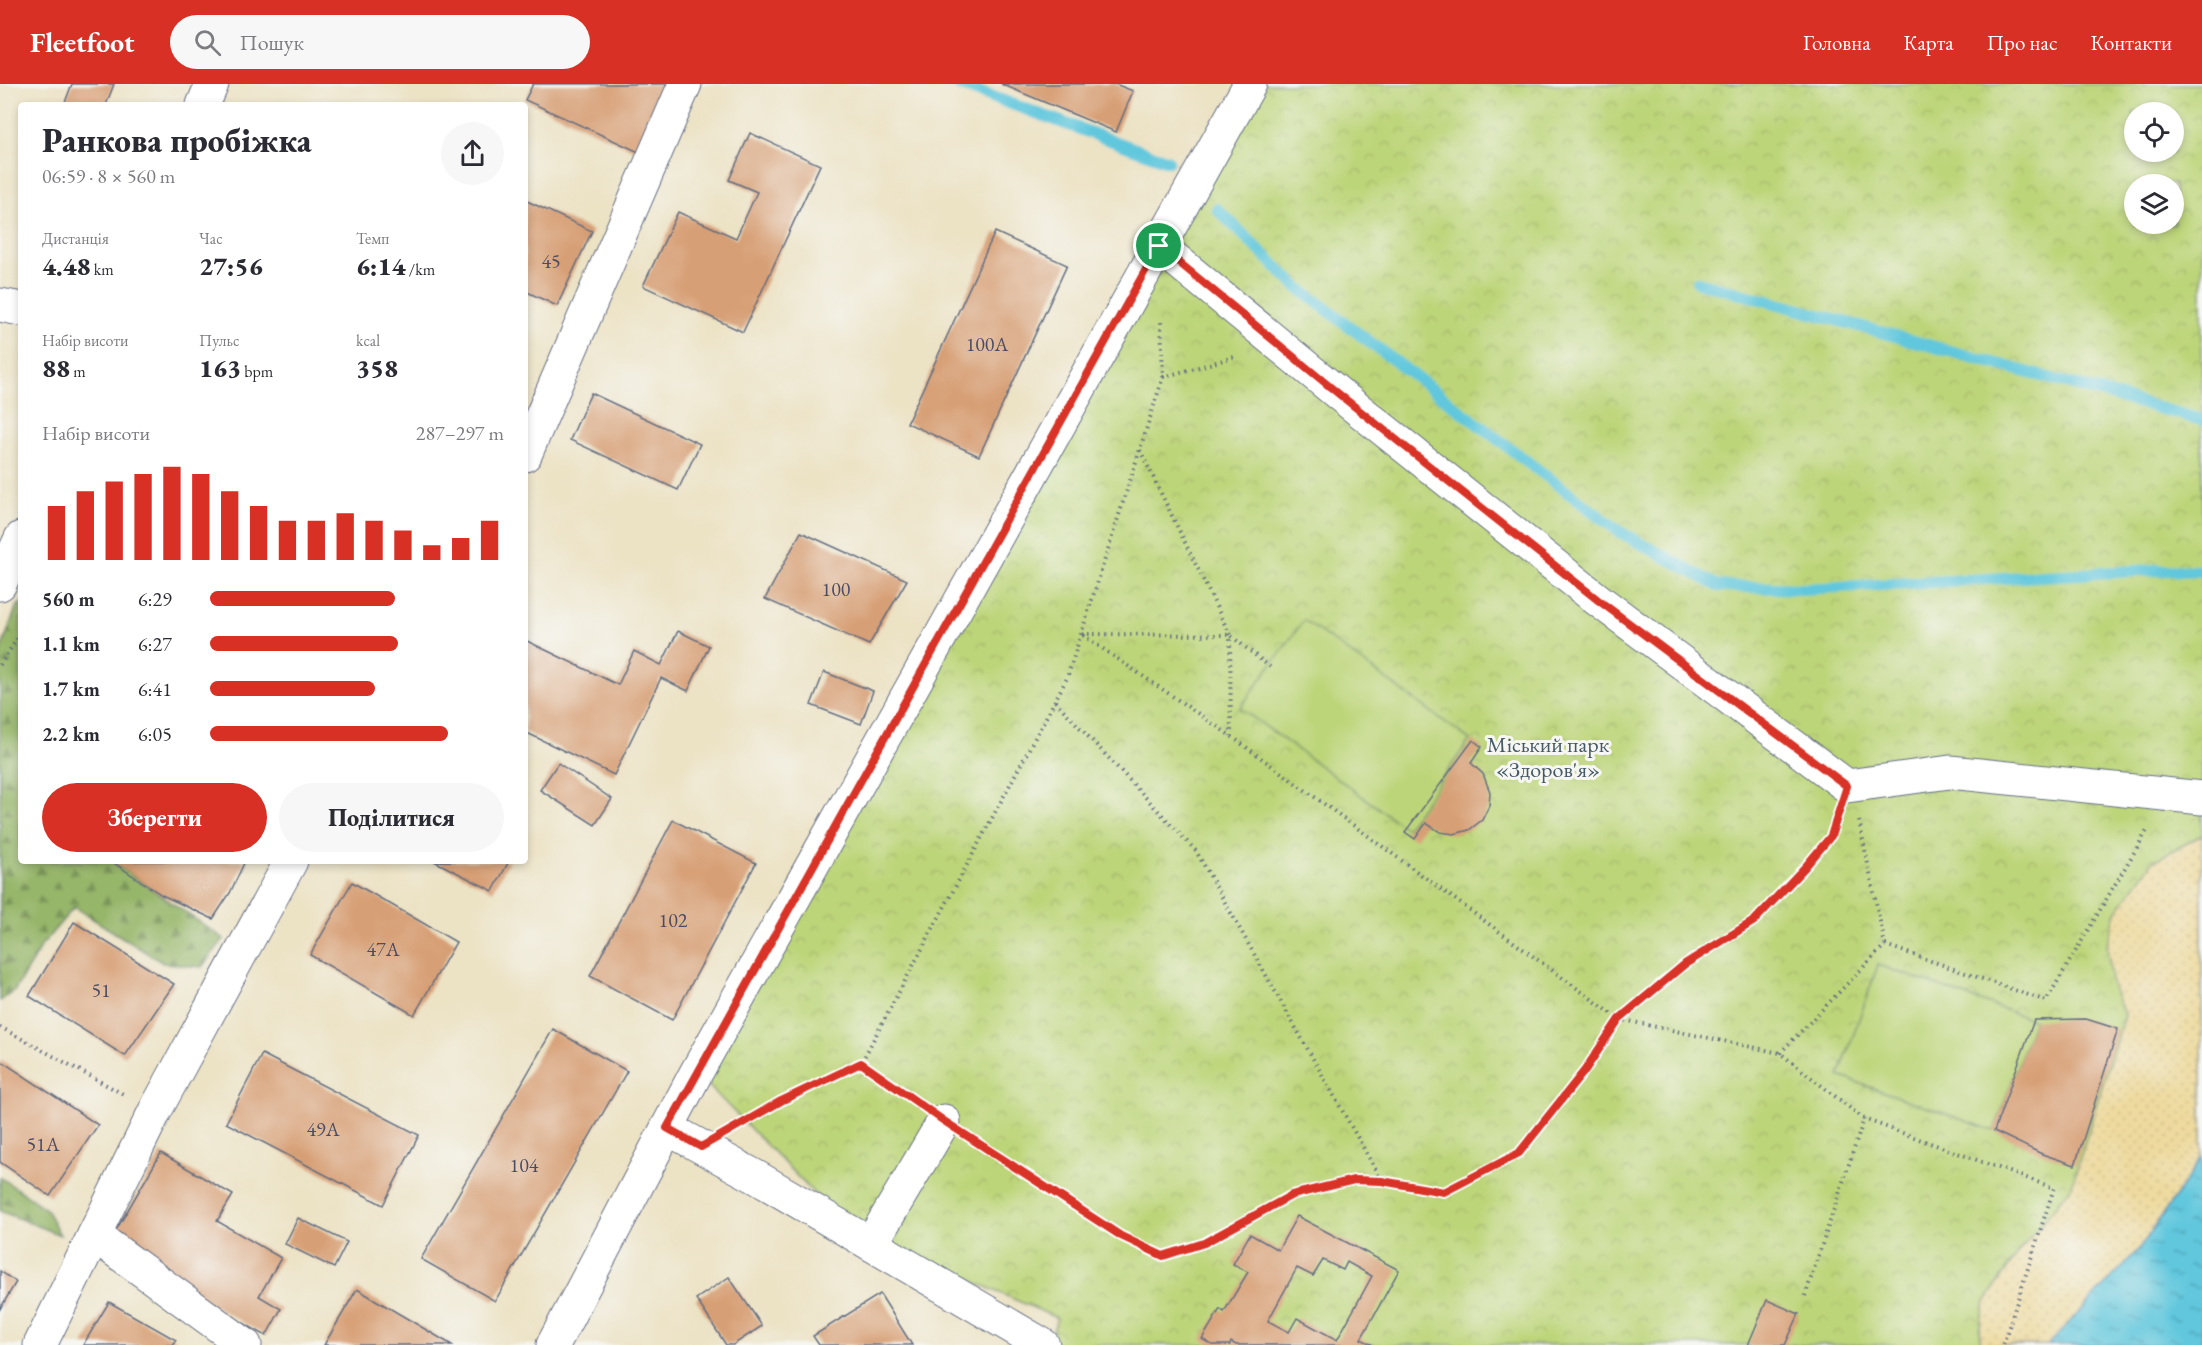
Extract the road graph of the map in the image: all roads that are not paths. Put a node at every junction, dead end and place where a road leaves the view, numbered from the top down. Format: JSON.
{"nodes":[{"id":1,"x":212,"y":84,"type":"edge"},
{"id":2,"x":685,"y":84,"type":"edge"},
{"id":3,"x":1250,"y":84,"type":"edge"},
{"id":4,"x":204,"y":102,"type":"edge"},
{"id":5,"x":1159,"y":246,"type":"junction"},
{"id":6,"x":0,"y":305,"type":"edge"},
{"id":7,"x":18,"y":308,"type":"edge"},
{"id":8,"x":528,"y":448,"type":"edge"},
{"id":9,"x":18,"y":545,"type":"edge"},
{"id":10,"x":0,"y":584,"type":"edge"},
{"id":11,"x":2202,"y":798,"type":"edge"},
{"id":12,"x":289,"y":864,"type":"edge"},
{"id":13,"x":944,"y":1121,"type":"road end"},
{"id":14,"x":667,"y":1128,"type":"junction"},
{"id":15,"x":94,"y":1235,"type":"junction"},
{"id":16,"x":871,"y":1244,"type":"junction"},
{"id":17,"x":40,"y":1345,"type":"edge"},
{"id":18,"x":245,"y":1345,"type":"edge"},
{"id":19,"x":553,"y":1345,"type":"edge"},
{"id":20,"x":1043,"y":1345,"type":"edge"}],
"edges":[{"from":1,"to":4,"type":"street"},
{"from":2,"to":8,"type":"street"},
{"from":3,"to":5,"type":"street"},
{"from":5,"to":11,"type":"street"},
{"from":5,"to":14,"type":"street"},
{"from":6,"to":7,"type":"street"},
{"from":9,"to":10,"type":"street"},
{"from":12,"to":15,"type":"street"},
{"from":13,"to":16,"type":"street"},
{"from":14,"to":16,"type":"street"},
{"from":14,"to":19,"type":"street"},
{"from":15,"to":17,"type":"street"},
{"from":15,"to":18,"type":"street"},
{"from":16,"to":20,"type":"street"}]}
